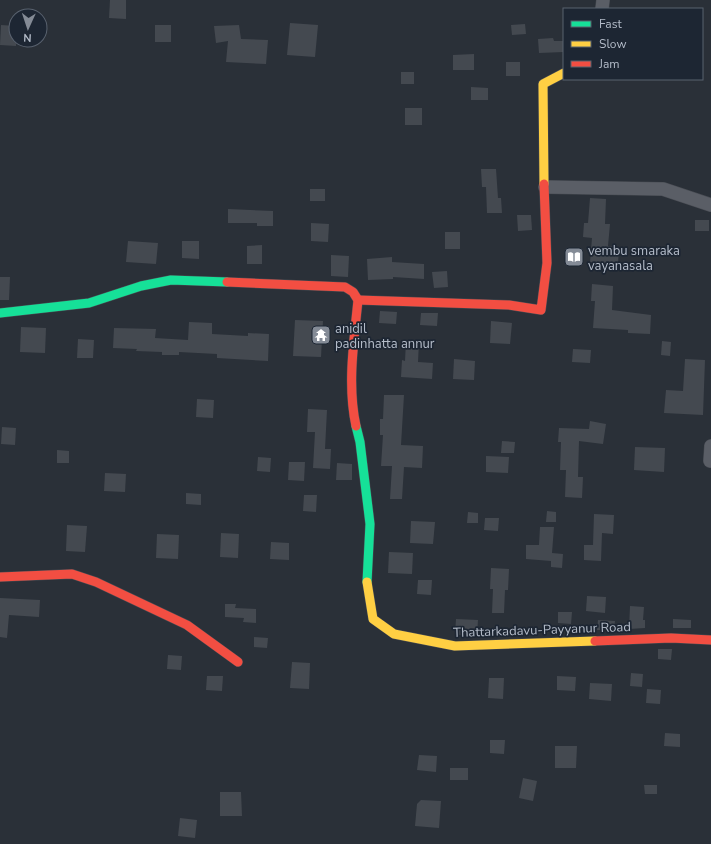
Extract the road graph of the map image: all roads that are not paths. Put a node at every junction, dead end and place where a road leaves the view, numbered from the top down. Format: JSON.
{"nodes":[{"id":1,"x":563,"y":74,"type":"edge"},
{"id":2,"x":545,"y":187,"type":"junction"},
{"id":3,"x":711,"y":205,"type":"edge"},
{"id":4,"x":358,"y":300,"type":"junction"},
{"id":5,"x":0,"y":313,"type":"edge"},
{"id":6,"x":711,"y":446,"type":"edge"},
{"id":7,"x":710,"y":461,"type":"dead end"},
{"id":8,"x":0,"y":577,"type":"edge"},
{"id":9,"x":711,"y":640,"type":"edge"},
{"id":10,"x":238,"y":662,"type":"dead end"}],
"edges":[{"from":1,"to":2,"type":"main road"},
{"from":2,"to":3,"type":"street"},
{"from":2,"to":4,"type":"main road"},
{"from":4,"to":5,"type":"main road"},
{"from":4,"to":9,"type":"main road","name":"Thattarkadavu-Payyanur Road"},
{"from":6,"to":7,"type":"street"},
{"from":8,"to":10,"type":"main road"}]}
